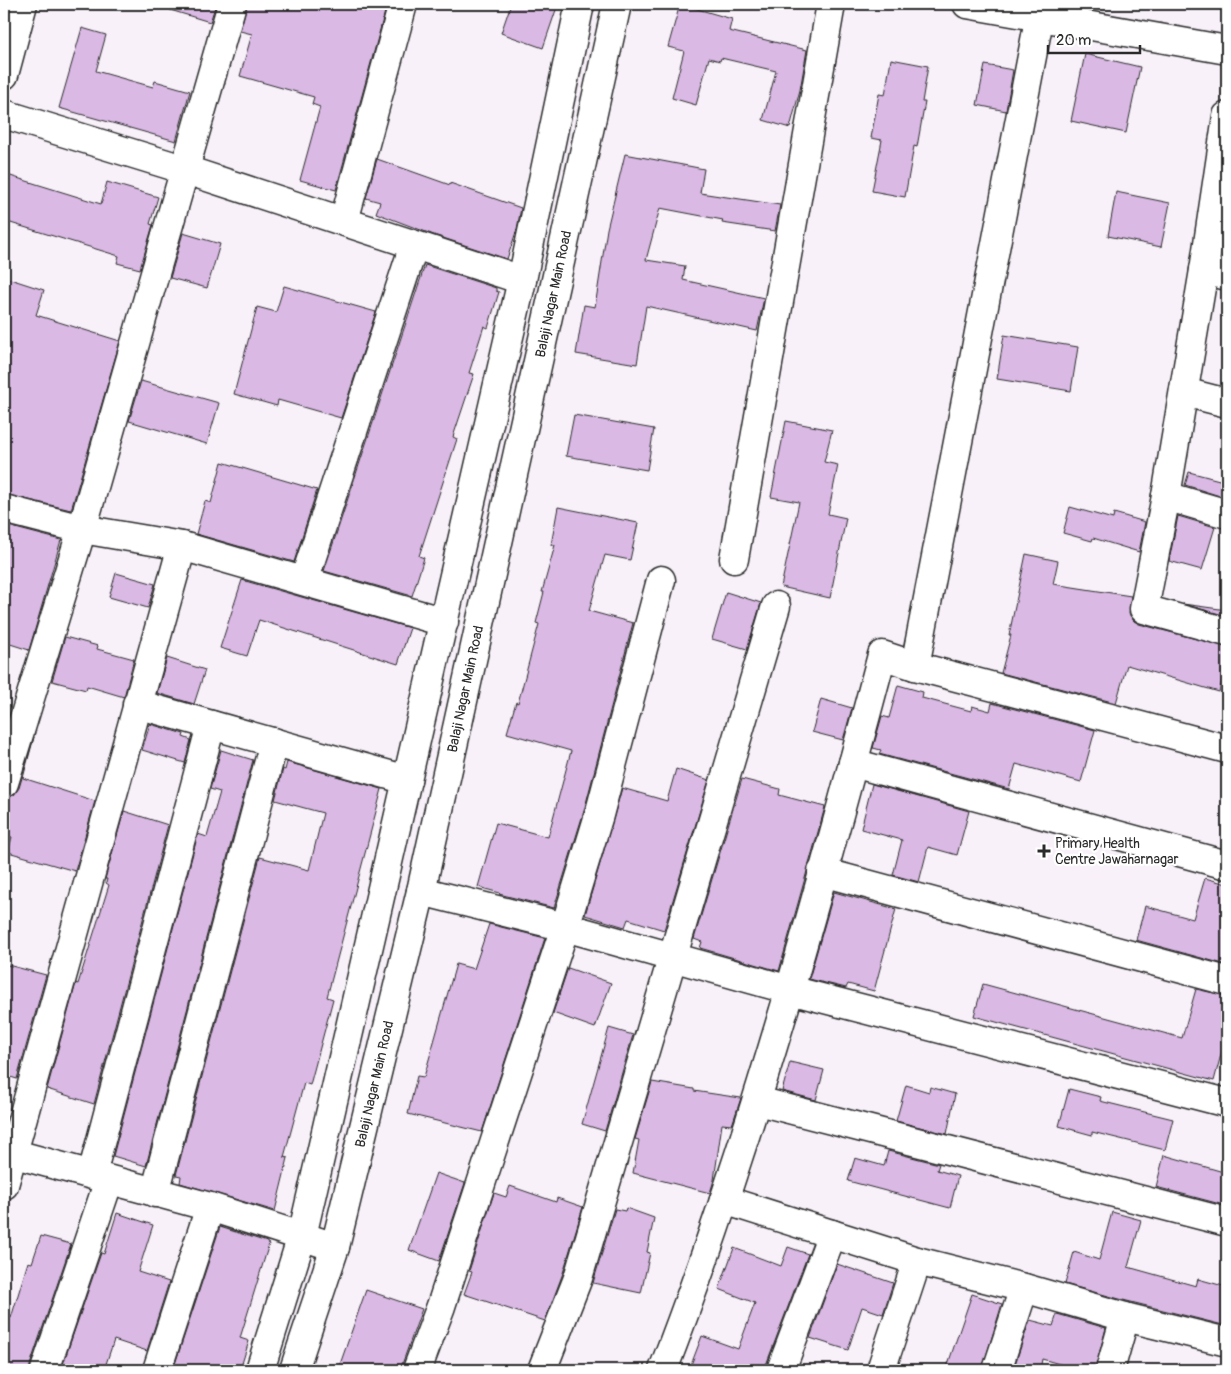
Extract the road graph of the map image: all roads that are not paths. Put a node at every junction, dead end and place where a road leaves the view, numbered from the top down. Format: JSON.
{"nodes":[{"id":1,"x":22,"y":4,"type":"edge"},
{"id":2,"x":232,"y":4,"type":"edge"},
{"id":3,"x":403,"y":4,"type":"edge"},
{"id":4,"x":580,"y":4,"type":"edge"},
{"id":5,"x":617,"y":4,"type":"edge"},
{"id":6,"x":830,"y":4,"type":"edge"},
{"id":7,"x":967,"y":4,"type":"edge"},
{"id":8,"x":1041,"y":10,"type":"edge"},
{"id":9,"x":1227,"y":50,"type":"edge"},
{"id":10,"x":4,"y":74,"type":"edge"},
{"id":11,"x":4,"y":114,"type":"edge"},
{"id":12,"x":1227,"y":116,"type":"edge"},
{"id":13,"x":1223,"y":166,"type":"edge"},
{"id":14,"x":186,"y":170,"type":"junction"},
{"id":15,"x":344,"y":221,"type":"junction"},
{"id":16,"x":414,"y":245,"type":"junction"},
{"id":17,"x":1216,"y":273,"type":"edge"},
{"id":18,"x":522,"y":280,"type":"junction"},
{"id":19,"x":1184,"y":392,"type":"junction"},
{"id":20,"x":1227,"y":404,"type":"edge"},
{"id":21,"x":1166,"y":496,"type":"junction"},
{"id":22,"x":4,"y":508,"type":"edge"},
{"id":23,"x":1227,"y":514,"type":"edge"},
{"id":24,"x":82,"y":529,"type":"junction"},
{"id":25,"x":182,"y":546,"type":"junction"},
{"id":26,"x":734,"y":559,"type":"dead end"},
{"id":27,"x":660,"y":580,"type":"dead end"},
{"id":28,"x":304,"y":581,"type":"junction"},
{"id":29,"x":776,"y":606,"type":"dead end"},
{"id":30,"x":444,"y":622,"type":"junction"},
{"id":31,"x":1227,"y":632,"type":"edge"},
{"id":32,"x":915,"y":666,"type":"junction"},
{"id":33,"x":137,"y":704,"type":"junction"},
{"id":34,"x":211,"y":725,"type":"junction"},
{"id":35,"x":274,"y":742,"type":"junction"},
{"id":36,"x":1227,"y":749,"type":"edge"},
{"id":37,"x":853,"y":764,"type":"junction"},
{"id":38,"x":407,"y":780,"type":"junction"},
{"id":39,"x":4,"y":783,"type":"edge"},
{"id":40,"x":1227,"y":865,"type":"edge"},
{"id":41,"x":822,"y":872,"type":"junction"},
{"id":42,"x":421,"y":891,"type":"junction"},
{"id":43,"x":565,"y":927,"type":"junction"},
{"id":44,"x":672,"y":957,"type":"junction"},
{"id":45,"x":1227,"y":981,"type":"edge"},
{"id":46,"x":790,"y":990,"type":"junction"},
{"id":47,"x":758,"y":1101,"type":"junction"},
{"id":48,"x":1227,"y":1103,"type":"edge"},
{"id":49,"x":9,"y":1152,"type":"edge"},
{"id":50,"x":100,"y":1177,"type":"junction"},
{"id":51,"x":4,"y":1185,"type":"edge"},
{"id":52,"x":155,"y":1193,"type":"junction"},
{"id":53,"x":724,"y":1200,"type":"junction"},
{"id":54,"x":210,"y":1206,"type":"junction"},
{"id":55,"x":1227,"y":1222,"type":"edge"},
{"id":56,"x":832,"y":1234,"type":"junction"},
{"id":57,"x":302,"y":1236,"type":"junction"},
{"id":58,"x":335,"y":1247,"type":"junction"},
{"id":59,"x":917,"y":1261,"type":"junction"},
{"id":60,"x":1024,"y":1288,"type":"junction"},
{"id":61,"x":1125,"y":1317,"type":"junction"},
{"id":62,"x":1227,"y":1342,"type":"edge"},
{"id":63,"x":45,"y":1370,"type":"edge"},
{"id":64,"x":157,"y":1370,"type":"edge"},
{"id":65,"x":260,"y":1370,"type":"edge"},
{"id":66,"x":294,"y":1370,"type":"edge"},
{"id":67,"x":417,"y":1370,"type":"edge"},
{"id":68,"x":542,"y":1370,"type":"edge"},
{"id":69,"x":663,"y":1370,"type":"edge"},
{"id":70,"x":781,"y":1370,"type":"edge"},
{"id":71,"x":881,"y":1370,"type":"edge"},
{"id":72,"x":998,"y":1370,"type":"edge"},
{"id":73,"x":1110,"y":1370,"type":"edge"}],
"edges":[{"from":1,"to":10,"type":"street"},
{"from":2,"to":14,"type":"street"},
{"from":3,"to":15,"type":"street"},
{"from":4,"to":18,"type":"street"},
{"from":5,"to":42,"type":"street","name":"Balaji Nagar Main Road"},
{"from":6,"to":26,"type":"street"},
{"from":7,"to":8,"type":"street"},
{"from":8,"to":9,"type":"street"},
{"from":8,"to":32,"type":"street"},
{"from":11,"to":14,"type":"street"},
{"from":12,"to":13,"type":"street"},
{"from":13,"to":17,"type":"street"},
{"from":14,"to":15,"type":"street"},
{"from":14,"to":24,"type":"street"},
{"from":15,"to":16,"type":"street"},
{"from":16,"to":18,"type":"street"},
{"from":16,"to":28,"type":"street"},
{"from":17,"to":19,"type":"street"},
{"from":18,"to":30,"type":"street"},
{"from":19,"to":20,"type":"street"},
{"from":19,"to":21,"type":"street"},
{"from":21,"to":23,"type":"street"},
{"from":21,"to":31,"type":"street"},
{"from":22,"to":24,"type":"street"},
{"from":24,"to":25,"type":"street"},
{"from":24,"to":39,"type":"street"},
{"from":25,"to":28,"type":"street"},
{"from":25,"to":33,"type":"street"},
{"from":27,"to":43,"type":"street"},
{"from":28,"to":30,"type":"street"},
{"from":29,"to":44,"type":"street"},
{"from":30,"to":38,"type":"street"},
{"from":32,"to":36,"type":"street"},
{"from":32,"to":37,"type":"street"},
{"from":33,"to":34,"type":"street"},
{"from":33,"to":49,"type":"street"},
{"from":34,"to":35,"type":"street"},
{"from":34,"to":50,"type":"street"},
{"from":35,"to":38,"type":"street"},
{"from":35,"to":52,"type":"street"},
{"from":37,"to":40,"type":"street"},
{"from":37,"to":41,"type":"street"},
{"from":38,"to":57,"type":"street"},
{"from":41,"to":45,"type":"street"},
{"from":41,"to":46,"type":"street"},
{"from":42,"to":43,"type":"street"},
{"from":42,"to":58,"type":"street","name":"Balaji Nagar Main Road"},
{"from":43,"to":44,"type":"street"},
{"from":43,"to":67,"type":"street"},
{"from":44,"to":46,"type":"street"},
{"from":44,"to":68,"type":"street"},
{"from":46,"to":47,"type":"street"},
{"from":46,"to":48,"type":"street"},
{"from":47,"to":53,"type":"street"},
{"from":47,"to":55,"type":"street"},
{"from":49,"to":50,"type":"street"},
{"from":49,"to":51,"type":"street"},
{"from":50,"to":52,"type":"street"},
{"from":50,"to":63,"type":"street"},
{"from":52,"to":54,"type":"street"},
{"from":53,"to":56,"type":"street"},
{"from":53,"to":69,"type":"street"},
{"from":54,"to":57,"type":"street"},
{"from":54,"to":64,"type":"street"},
{"from":56,"to":59,"type":"street"},
{"from":56,"to":70,"type":"street"},
{"from":57,"to":58,"type":"street"},
{"from":57,"to":65,"type":"street"},
{"from":58,"to":66,"type":"street","name":"Balaji Nagar Main Road"},
{"from":59,"to":60,"type":"street"},
{"from":59,"to":71,"type":"street"},
{"from":60,"to":61,"type":"street"},
{"from":60,"to":72,"type":"street"},
{"from":61,"to":62,"type":"street"},
{"from":61,"to":73,"type":"street"}]}
